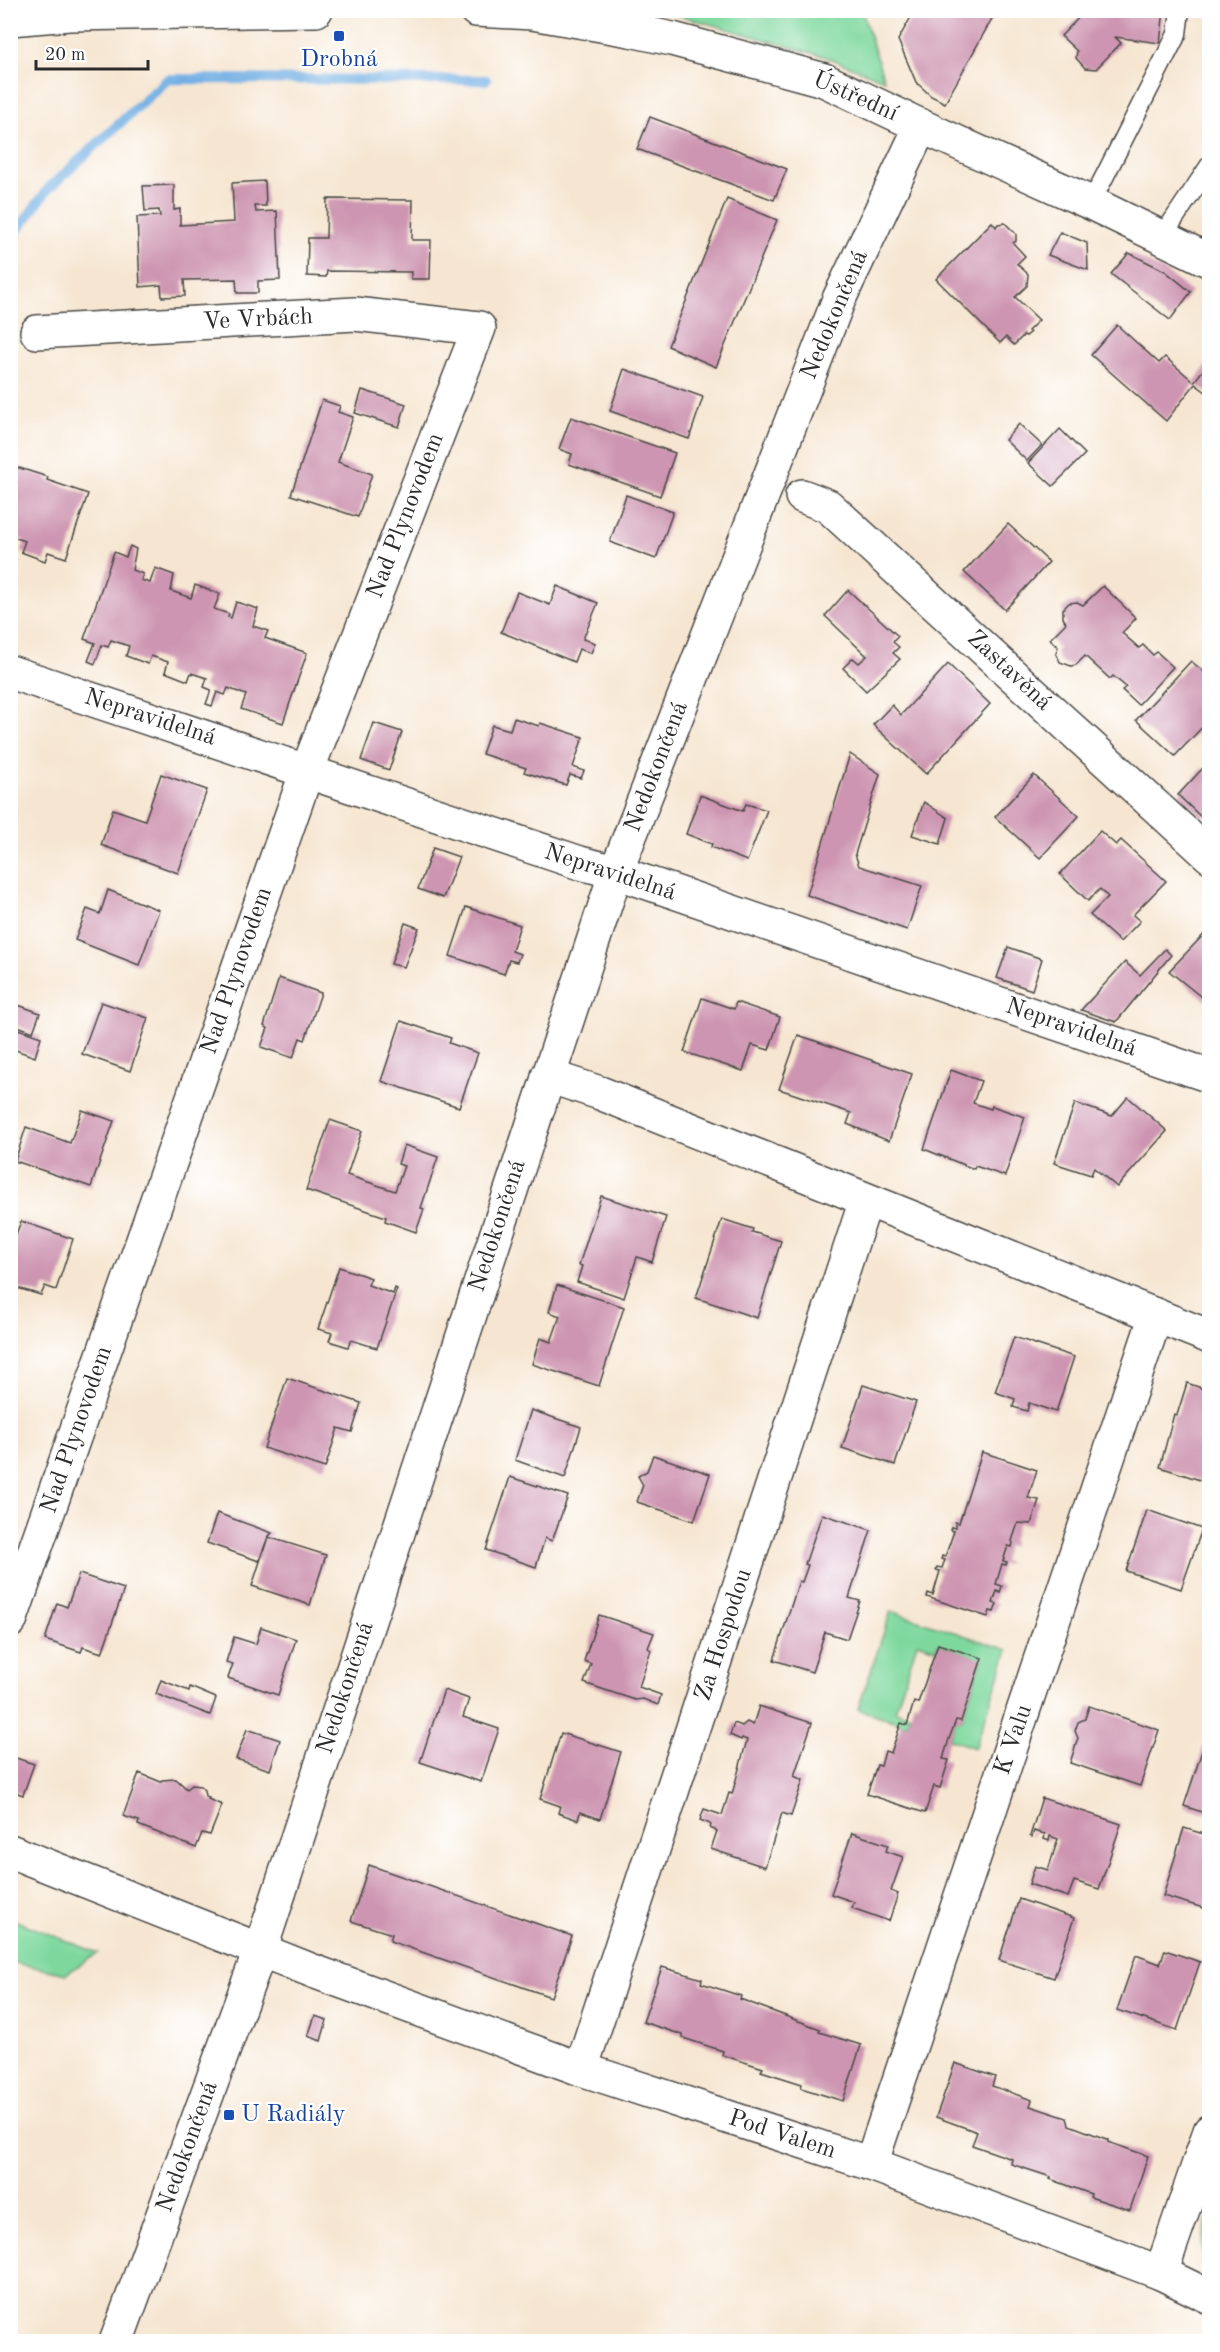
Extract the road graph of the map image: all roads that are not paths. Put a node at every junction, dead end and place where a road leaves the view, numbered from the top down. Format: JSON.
{"nodes":[{"id":1,"x":316,"y":10,"type":"edge"},
{"id":2,"x":476,"y":10,"type":"edge"},
{"id":3,"x":1180,"y":10,"type":"edge"},
{"id":4,"x":71,"y":12,"type":"edge"},
{"id":5,"x":10,"y":19,"type":"edge"},
{"id":6,"x":632,"y":20,"type":"edge"},
{"id":7,"x":921,"y":126,"type":"junction"},
{"id":8,"x":1209,"y":165,"type":"edge"},
{"id":9,"x":1091,"y":203,"type":"junction"},
{"id":10,"x":1162,"y":237,"type":"junction"},
{"id":11,"x":1209,"y":261,"type":"edge"},
{"id":12,"x":479,"y":328,"type":"joint"},
{"id":13,"x":36,"y":332,"type":"dead end"},
{"id":14,"x":802,"y":496,"type":"dead end"},
{"id":15,"x":10,"y":672,"type":"edge"},
{"id":16,"x":307,"y":771,"type":"junction"},
{"id":17,"x":1209,"y":856,"type":"edge"},
{"id":18,"x":616,"y":872,"type":"junction"},
{"id":19,"x":548,"y":1076,"type":"junction"},
{"id":20,"x":1209,"y":1076,"type":"edge"},
{"id":21,"x":867,"y":1200,"type":"junction"},
{"id":22,"x":1156,"y":1315,"type":"junction"},
{"id":23,"x":1209,"y":1337,"type":"edge"},
{"id":24,"x":10,"y":1621,"type":"edge"},
{"id":25,"x":10,"y":1851,"type":"edge"},
{"id":26,"x":260,"y":1951,"type":"junction"},
{"id":27,"x":581,"y":2069,"type":"junction"},
{"id":28,"x":1209,"y":2131,"type":"edge"},
{"id":29,"x":871,"y":2164,"type":"junction"},
{"id":30,"x":1161,"y":2273,"type":"junction"},
{"id":31,"x":1209,"y":2297,"type":"edge"},
{"id":32,"x":116,"y":2342,"type":"edge"}],
"edges":[{"from":1,"to":4,"type":"street"},
{"from":2,"to":6,"type":"street","name":"Ústřední"},
{"from":3,"to":9,"type":"lane"},
{"from":4,"to":5,"type":"street"},
{"from":6,"to":7,"type":"street","name":"Ústřední"},
{"from":7,"to":9,"type":"street","name":"Ústřední"},
{"from":7,"to":18,"type":"street","name":"Nedokončená"},
{"from":8,"to":10,"type":"lane"},
{"from":9,"to":10,"type":"street","name":"Ústřední"},
{"from":10,"to":11,"type":"street","name":"Ústřední"},
{"from":12,"to":13,"type":"street","name":"Ve Vrbách"},
{"from":12,"to":16,"type":"street","name":"Nad Plynovodem"},
{"from":14,"to":17,"type":"street","name":"Zastavěná"},
{"from":15,"to":16,"type":"street","name":"Nepravidelná"},
{"from":16,"to":18,"type":"street","name":"Nepravidelná"},
{"from":16,"to":24,"type":"street","name":"Nad Plynovodem"},
{"from":18,"to":19,"type":"street","name":"Nedokončená"},
{"from":18,"to":20,"type":"street","name":"Nepravidelná"},
{"from":19,"to":21,"type":"street"},
{"from":19,"to":26,"type":"street","name":"Nedokončená"},
{"from":21,"to":22,"type":"street"},
{"from":21,"to":27,"type":"street","name":"Za Hospodou"},
{"from":22,"to":23,"type":"street"},
{"from":22,"to":29,"type":"street","name":"K Valu"},
{"from":25,"to":26,"type":"street"},
{"from":26,"to":27,"type":"street","name":"Pod Valem"},
{"from":26,"to":32,"type":"street","name":"Nedokončená"},
{"from":27,"to":29,"type":"street","name":"Pod Valem"},
{"from":28,"to":30,"type":"street"},
{"from":29,"to":30,"type":"street","name":"Pod Valem"},
{"from":30,"to":31,"type":"street","name":"Pod Valem"}]}
